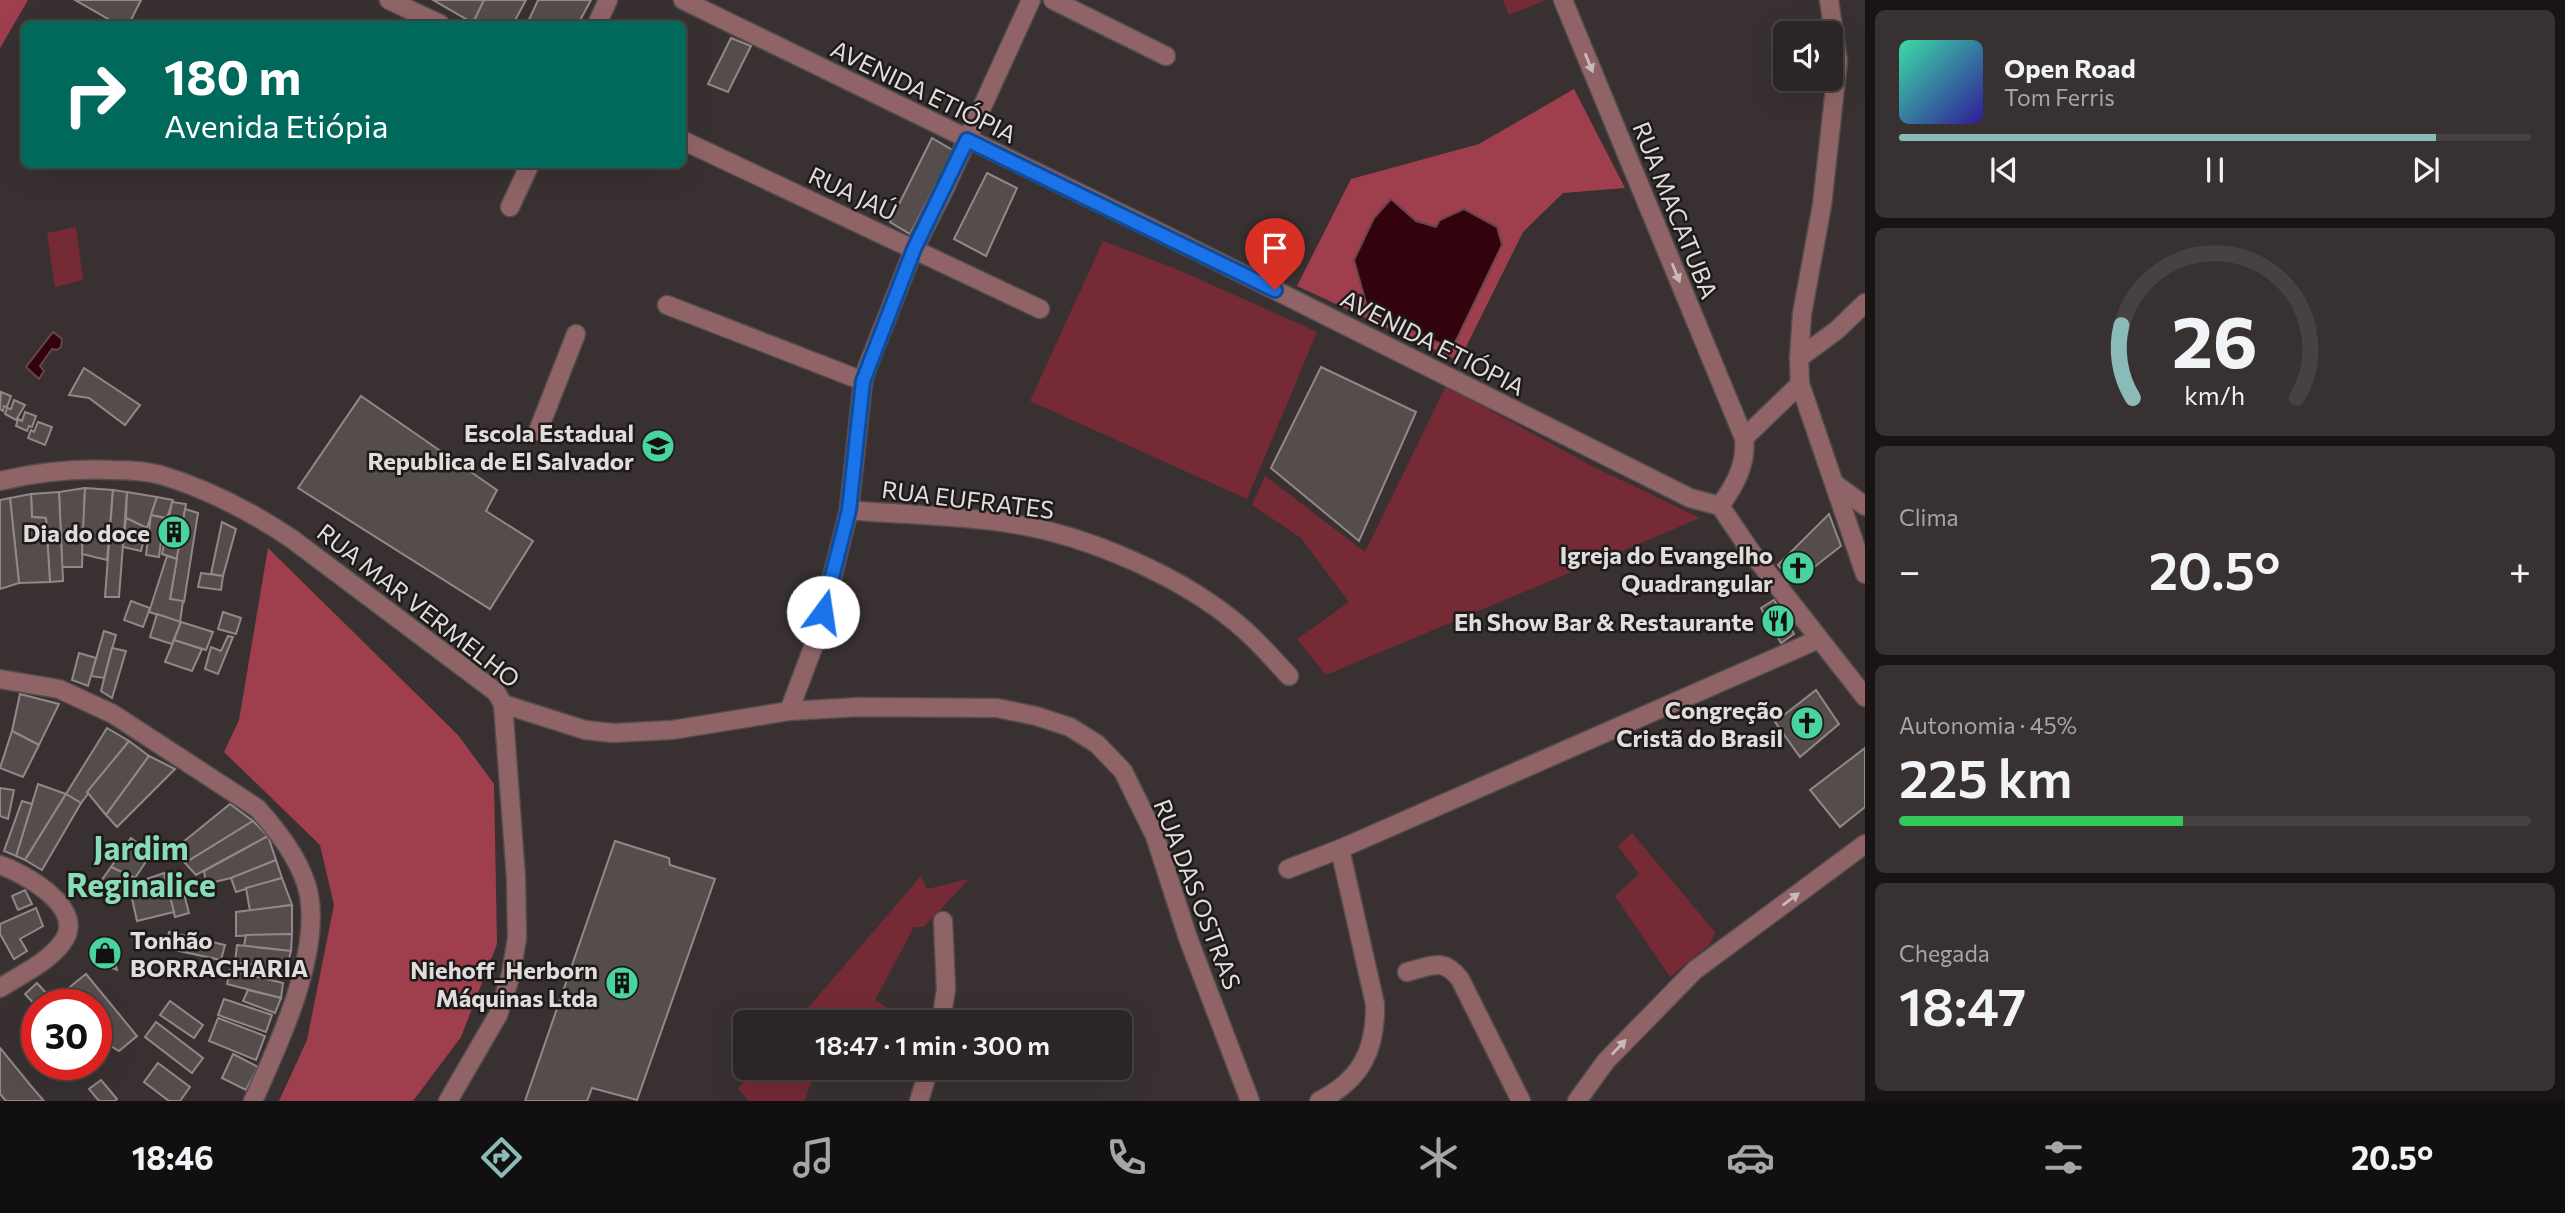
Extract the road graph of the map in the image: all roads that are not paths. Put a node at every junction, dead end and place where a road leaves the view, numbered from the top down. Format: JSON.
{"nodes":[{"id":1,"x":389,"y":0,"type":"edge"},
{"id":2,"x":608,"y":0,"type":"edge"},
{"id":3,"x":683,"y":0,"type":"edge"},
{"id":4,"x":1031,"y":0,"type":"edge"},
{"id":5,"x":1053,"y":0,"type":"edge"},
{"id":6,"x":1563,"y":0,"type":"edge"},
{"id":7,"x":1829,"y":0,"type":"edge"},
{"id":8,"x":434,"y":21,"type":"edge"},
{"id":9,"x":598,"y":21,"type":"edge"},
{"id":10,"x":1166,"y":56,"type":"dead end"},
{"id":11,"x":967,"y":140,"type":"junction"},
{"id":12,"x":686,"y":142,"type":"edge"},
{"id":13,"x":528,"y":168,"type":"edge"},
{"id":14,"x":510,"y":207,"type":"dead end"},
{"id":15,"x":914,"y":249,"type":"junction"},
{"id":16,"x":1865,"y":303,"type":"edge"},
{"id":17,"x":667,"y":305,"type":"dead end"},
{"id":18,"x":1040,"y":309,"type":"dead end"},
{"id":19,"x":576,"y":334,"type":"dead end"},
{"id":20,"x":1799,"y":358,"type":"junction"},
{"id":21,"x":863,"y":381,"type":"junction"},
{"id":22,"x":1800,"y":384,"type":"junction"},
{"id":23,"x":538,"y":431,"type":"dead end"},
{"id":24,"x":1744,"y":438,"type":"junction"},
{"id":25,"x":0,"y":481,"type":"edge"},
{"id":26,"x":1835,"y":484,"type":"junction"},
{"id":27,"x":1720,"y":506,"type":"junction"},
{"id":28,"x":1865,"y":506,"type":"edge"},
{"id":29,"x":849,"y":510,"type":"junction"},
{"id":30,"x":1865,"y":574,"type":"edge"},
{"id":31,"x":1819,"y":639,"type":"junction"},
{"id":32,"x":1289,"y":676,"type":"dead end"},
{"id":33,"x":0,"y":679,"type":"edge"},
{"id":34,"x":1862,"y":689,"type":"edge"},
{"id":35,"x":503,"y":704,"type":"junction"},
{"id":36,"x":789,"y":711,"type":"junction"},
{"id":37,"x":1070,"y":727,"type":"joint"},
{"id":38,"x":1865,"y":844,"type":"edge"},
{"id":39,"x":1340,"y":849,"type":"junction"},
{"id":40,"x":0,"y":865,"type":"edge"},
{"id":41,"x":1288,"y":869,"type":"dead end"},
{"id":42,"x":943,"y":921,"type":"dead end"},
{"id":43,"x":1407,"y":972,"type":"dead end"},
{"id":44,"x":0,"y":988,"type":"edge"},
{"id":45,"x":942,"y":1010,"type":"edge"},
{"id":46,"x":925,"y":1080,"type":"edge"},
{"id":47,"x":253,"y":1101,"type":"edge"},
{"id":48,"x":448,"y":1101,"type":"edge"},
{"id":49,"x":919,"y":1101,"type":"edge"},
{"id":50,"x":1250,"y":1101,"type":"edge"},
{"id":51,"x":1319,"y":1101,"type":"edge"},
{"id":52,"x":1521,"y":1101,"type":"edge"},
{"id":53,"x":1577,"y":1101,"type":"edge"}],
"edges":[{"from":1,"to":8,"type":"street"},
{"from":2,"to":9,"type":"street"},
{"from":3,"to":11,"type":"street","name":"AVENIDA ETIÓPIA"},
{"from":4,"to":11,"type":"street"},
{"from":5,"to":10,"type":"street"},
{"from":6,"to":24,"type":"street","name":"RUA MACATUBA","one_way":true},
{"from":7,"to":20,"type":"street"},
{"from":11,"to":15,"type":"street"},
{"from":11,"to":27,"type":"street","name":"AVENIDA ETIÓPIA"},
{"from":12,"to":15,"type":"street","name":"RUA JAÚ"},
{"from":13,"to":14,"type":"street"},
{"from":15,"to":18,"type":"street","name":"RUA JAÚ"},
{"from":15,"to":21,"type":"street"},
{"from":16,"to":20,"type":"street"},
{"from":17,"to":21,"type":"street"},
{"from":19,"to":23,"type":"street"},
{"from":20,"to":22,"type":"street"},
{"from":21,"to":29,"type":"street"},
{"from":22,"to":24,"type":"street"},
{"from":22,"to":26,"type":"street"},
{"from":24,"to":27,"type":"street"},
{"from":25,"to":35,"type":"street","name":"RUA MAR VERMELHO"},
{"from":26,"to":28,"type":"street"},
{"from":26,"to":30,"type":"street"},
{"from":27,"to":31,"type":"street"},
{"from":29,"to":32,"type":"street","name":"RUA EUFRATES"},
{"from":29,"to":36,"type":"street"},
{"from":31,"to":34,"type":"street"},
{"from":31,"to":39,"type":"street"},
{"from":33,"to":47,"type":"street"},
{"from":35,"to":36,"type":"street","name":"RUA MAR VERMELHO"},
{"from":35,"to":48,"type":"street"},
{"from":36,"to":37,"type":"street","name":"RUA MAR VERMELHO"},
{"from":37,"to":50,"type":"street","name":"RUA DAS OSTRAS"},
{"from":53,"to":38,"type":"street","one_way":true},
{"from":39,"to":41,"type":"street"},
{"from":39,"to":51,"type":"street"},
{"from":40,"to":44,"type":"street"},
{"from":42,"to":45,"type":"street"},
{"from":43,"to":52,"type":"street"},
{"from":46,"to":49,"type":"street"}]}
